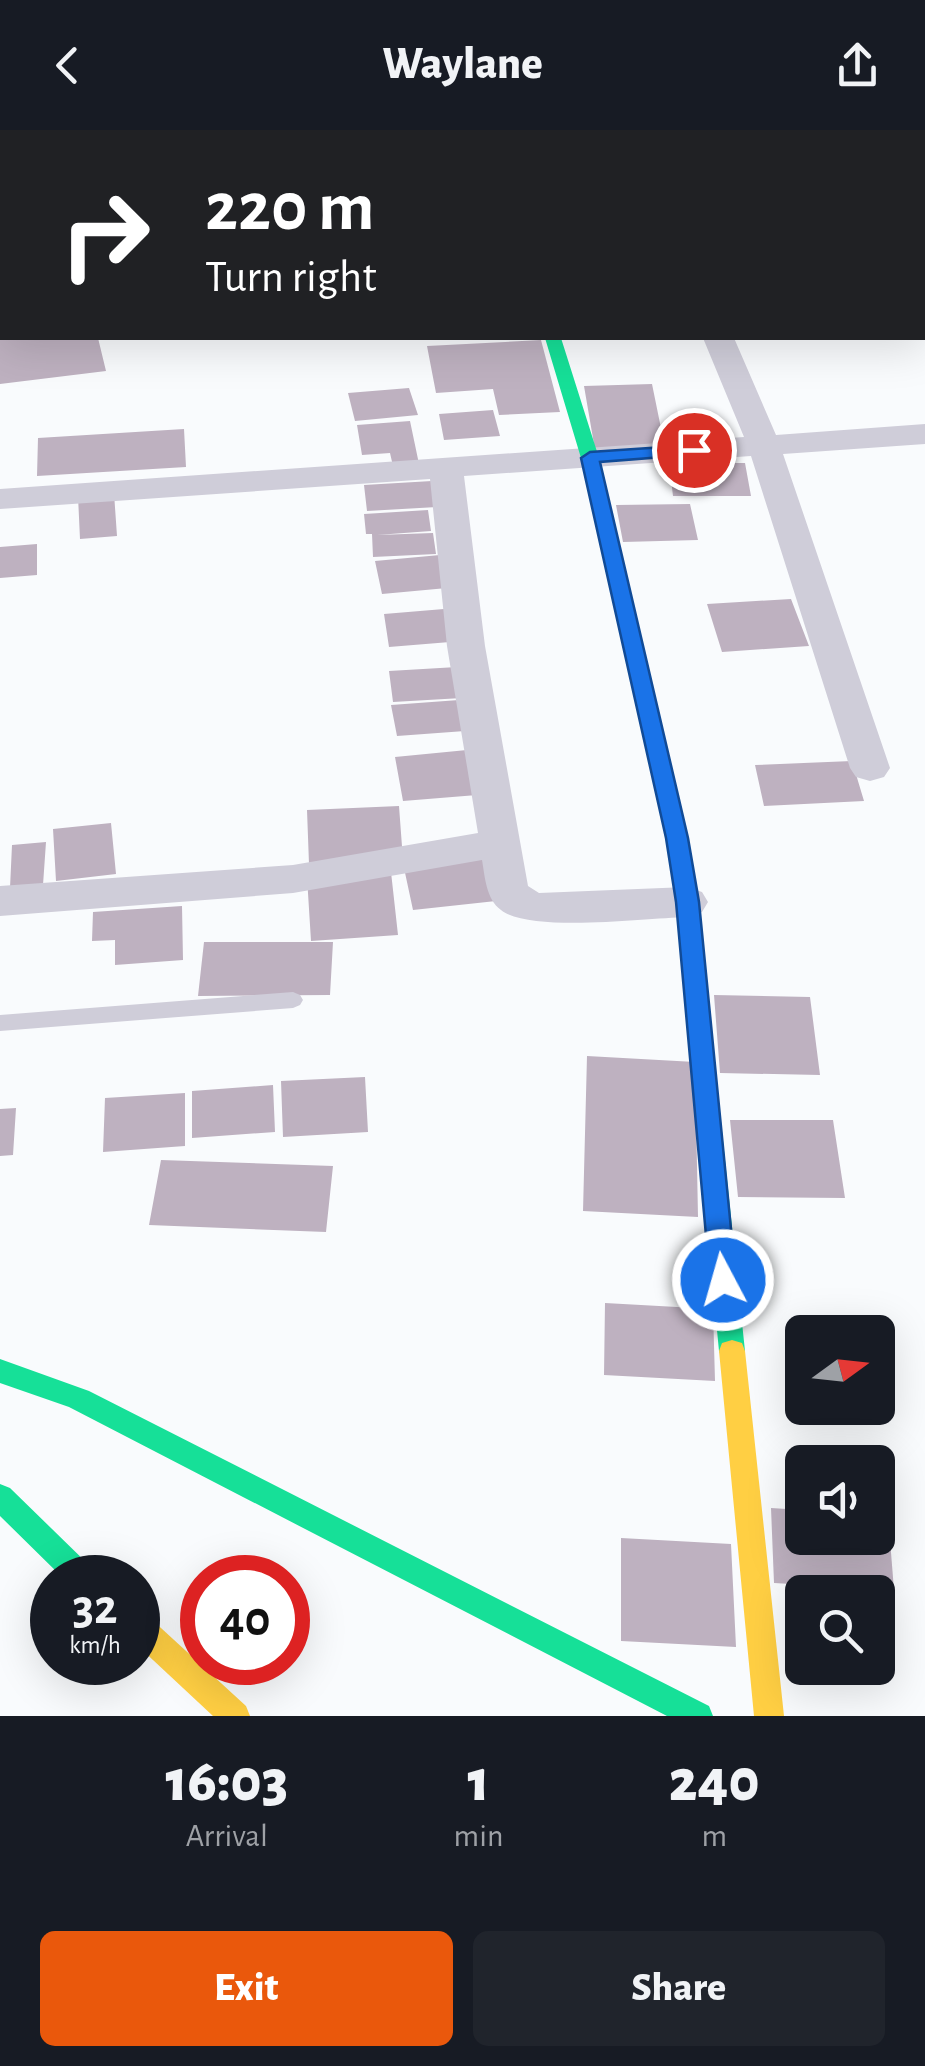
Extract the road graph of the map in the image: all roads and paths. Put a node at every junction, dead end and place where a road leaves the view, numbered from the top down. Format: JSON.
{"nodes":[{"id":1,"x":554,"y":340,"type":"edge"},
{"id":2,"x":720,"y":340,"type":"edge"},
{"id":3,"x":925,"y":434,"type":"edge"},
{"id":4,"x":764,"y":446,"type":"junction"},
{"id":5,"x":590,"y":458,"type":"junction"},
{"id":6,"x":446,"y":468,"type":"junction"},
{"id":7,"x":0,"y":499,"type":"edge"},
{"id":8,"x":870,"y":768,"type":"dead end"},
{"id":9,"x":500,"y":843,"type":"junction"},
{"id":10,"x":0,"y":901,"type":"edge"},
{"id":11,"x":688,"y":902,"type":"junction"},
{"id":12,"x":292,"y":1000,"type":"dead end"},
{"id":13,"x":0,"y":1023,"type":"edge"},
{"id":14,"x":0,"y":1372,"type":"edge"},
{"id":15,"x":0,"y":1497,"type":"edge"},
{"id":16,"x":59,"y":1555,"type":"edge"},
{"id":17,"x":160,"y":1647,"type":"edge"},
{"id":18,"x":235,"y":1716,"type":"edge"},
{"id":19,"x":698,"y":1716,"type":"edge"},
{"id":20,"x":768,"y":1716,"type":"edge"}],
"edges":[{"from":1,"to":5,"type":"street"},
{"from":2,"to":4,"type":"street"},
{"from":3,"to":4,"type":"street"},
{"from":4,"to":5,"type":"street"},
{"from":4,"to":8,"type":"street"},
{"from":5,"to":6,"type":"street"},
{"from":5,"to":11,"type":"street"},
{"from":6,"to":7,"type":"street"},
{"from":6,"to":9,"type":"street"},
{"from":9,"to":10,"type":"street"},
{"from":9,"to":11,"type":"street"},
{"from":11,"to":20,"type":"street"},
{"from":12,"to":13,"type":"lane"},
{"from":14,"to":19,"type":"street"},
{"from":15,"to":16,"type":"street"},
{"from":17,"to":18,"type":"street"}]}
